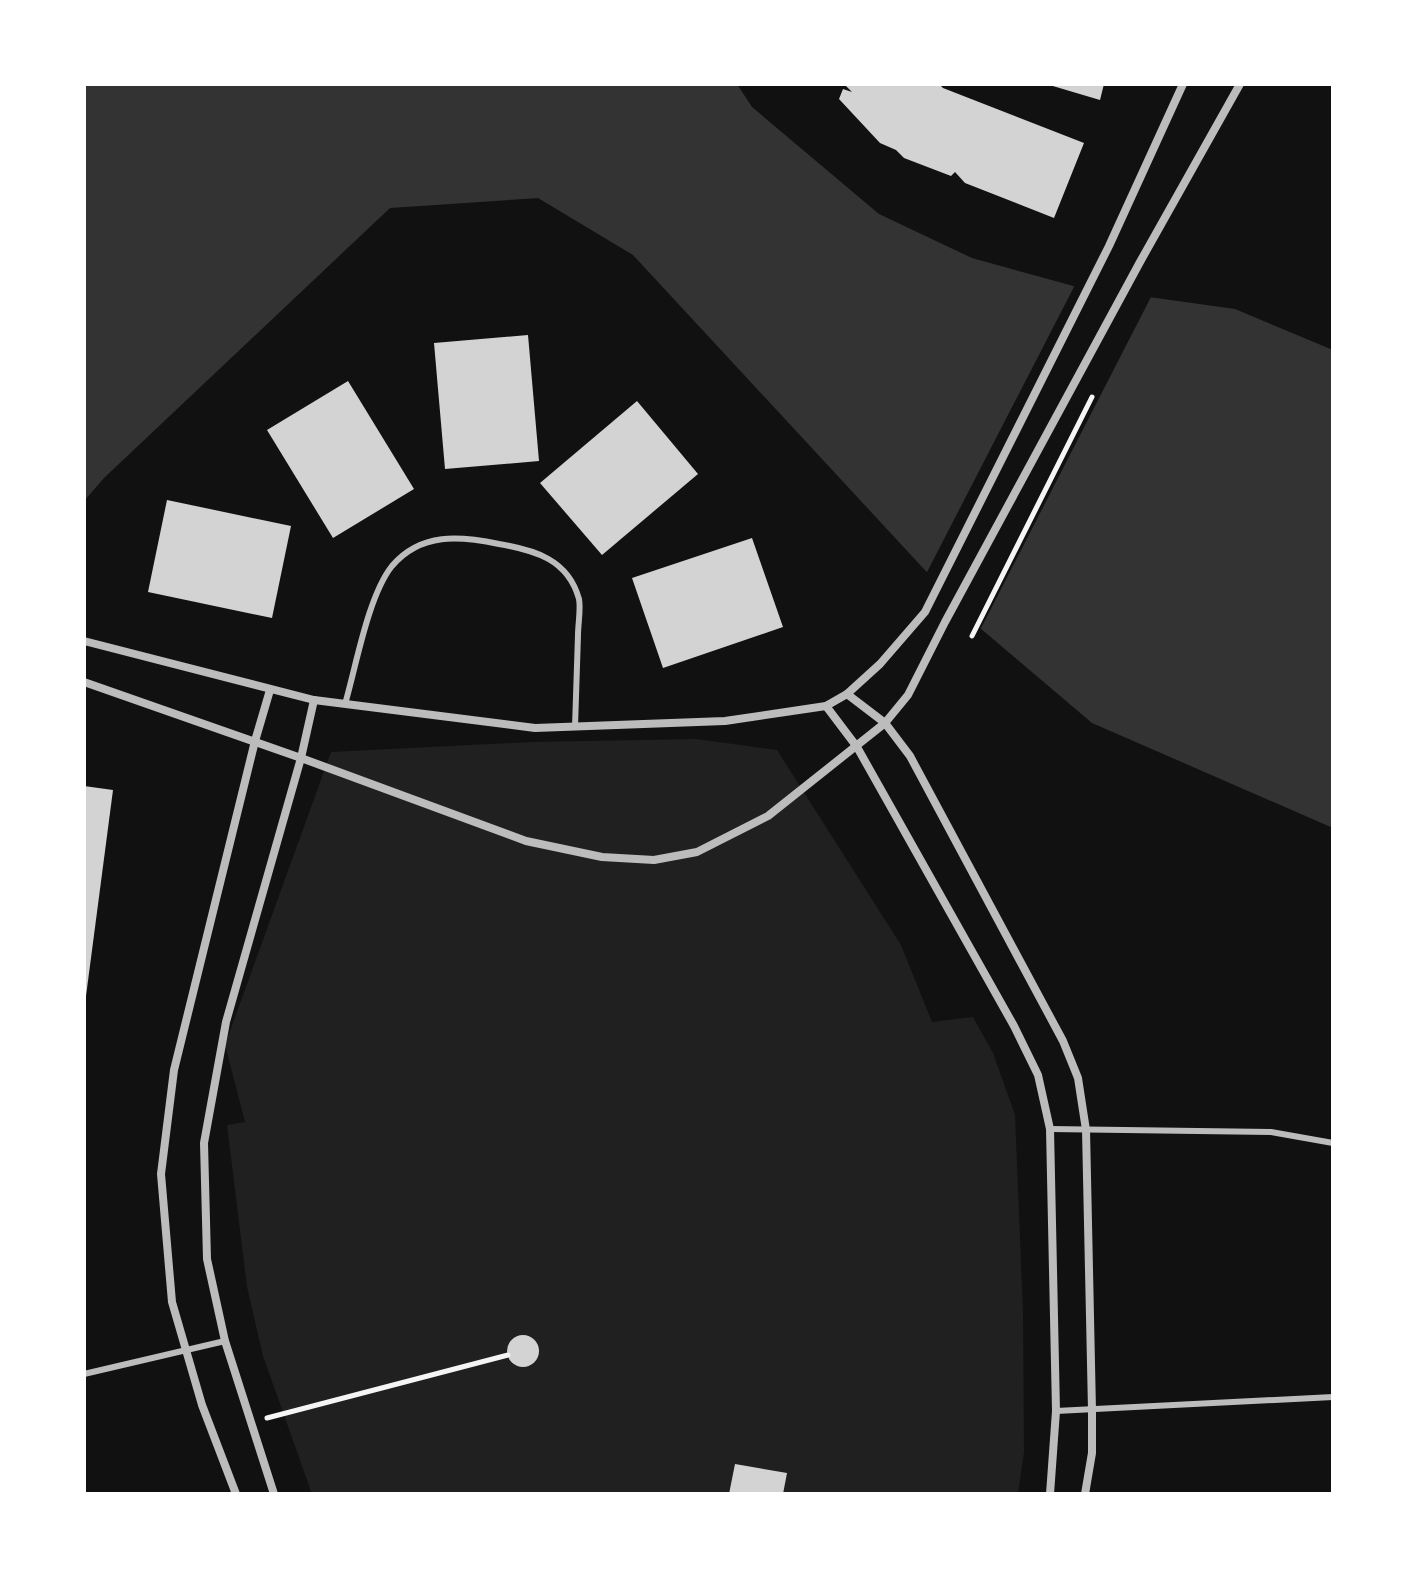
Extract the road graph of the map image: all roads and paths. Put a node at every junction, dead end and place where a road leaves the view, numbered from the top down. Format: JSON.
{"nodes":[{"id":1,"x":1183,"y":84,"type":"edge"},
{"id":2,"x":1240,"y":84,"type":"edge"},
{"id":3,"x":1094,"y":394,"type":"dead end"},
{"id":4,"x":972,"y":636,"type":"dead end"},
{"id":5,"x":84,"y":641,"type":"edge"},
{"id":6,"x":84,"y":682,"type":"edge"},
{"id":7,"x":270,"y":690,"type":"junction"},
{"id":8,"x":847,"y":694,"type":"junction"},
{"id":9,"x":314,"y":700,"type":"junction"},
{"id":10,"x":345,"y":704,"type":"junction"},
{"id":11,"x":826,"y":706,"type":"junction"},
{"id":12,"x":885,"y":723,"type":"junction"},
{"id":13,"x":575,"y":727,"type":"junction"},
{"id":14,"x":255,"y":741,"type":"junction"},
{"id":15,"x":857,"y":747,"type":"junction"},
{"id":16,"x":301,"y":758,"type":"junction"},
{"id":17,"x":1050,"y":1129,"type":"junction"},
{"id":18,"x":1086,"y":1130,"type":"junction"},
{"id":19,"x":1333,"y":1143,"type":"edge"},
{"id":20,"x":225,"y":1341,"type":"junction"},
{"id":21,"x":185,"y":1352,"type":"junction"},
{"id":22,"x":508,"y":1355,"type":"dead end"},
{"id":23,"x":84,"y":1374,"type":"edge"},
{"id":24,"x":1333,"y":1397,"type":"edge"},
{"id":25,"x":1092,"y":1410,"type":"junction"},
{"id":26,"x":1056,"y":1411,"type":"junction"},
{"id":27,"x":250,"y":1423,"type":"junction"},
{"id":28,"x":236,"y":1494,"type":"edge"},
{"id":29,"x":274,"y":1494,"type":"edge"},
{"id":30,"x":1050,"y":1494,"type":"edge"},
{"id":31,"x":1085,"y":1494,"type":"edge"}],
"edges":[{"from":1,"to":8,"type":"street"},
{"from":2,"to":12,"type":"street"},
{"from":3,"to":4,"type":"path"},
{"from":5,"to":7,"type":"street"},
{"from":6,"to":14,"type":"street"},
{"from":7,"to":9,"type":"street"},
{"from":7,"to":14,"type":"street"},
{"from":8,"to":11,"type":"street"},
{"from":8,"to":12,"type":"street"},
{"from":9,"to":10,"type":"street"},
{"from":9,"to":16,"type":"street"},
{"from":10,"to":13,"type":"street"},
{"from":10,"to":13,"type":"lane"},
{"from":11,"to":13,"type":"street"},
{"from":11,"to":15,"type":"street"},
{"from":12,"to":15,"type":"street"},
{"from":12,"to":18,"type":"street"},
{"from":14,"to":16,"type":"street"},
{"from":14,"to":21,"type":"street"},
{"from":15,"to":16,"type":"street"},
{"from":15,"to":17,"type":"street"},
{"from":16,"to":20,"type":"street"},
{"from":17,"to":18,"type":"lane"},
{"from":17,"to":26,"type":"street"},
{"from":18,"to":19,"type":"lane"},
{"from":18,"to":25,"type":"street"},
{"from":20,"to":21,"type":"lane"},
{"from":20,"to":27,"type":"street"},
{"from":21,"to":23,"type":"lane"},
{"from":21,"to":28,"type":"street"},
{"from":22,"to":27,"type":"path"},
{"from":24,"to":25,"type":"lane"},
{"from":25,"to":26,"type":"lane"},
{"from":25,"to":31,"type":"street"},
{"from":26,"to":30,"type":"street"},
{"from":27,"to":29,"type":"street"}]}
